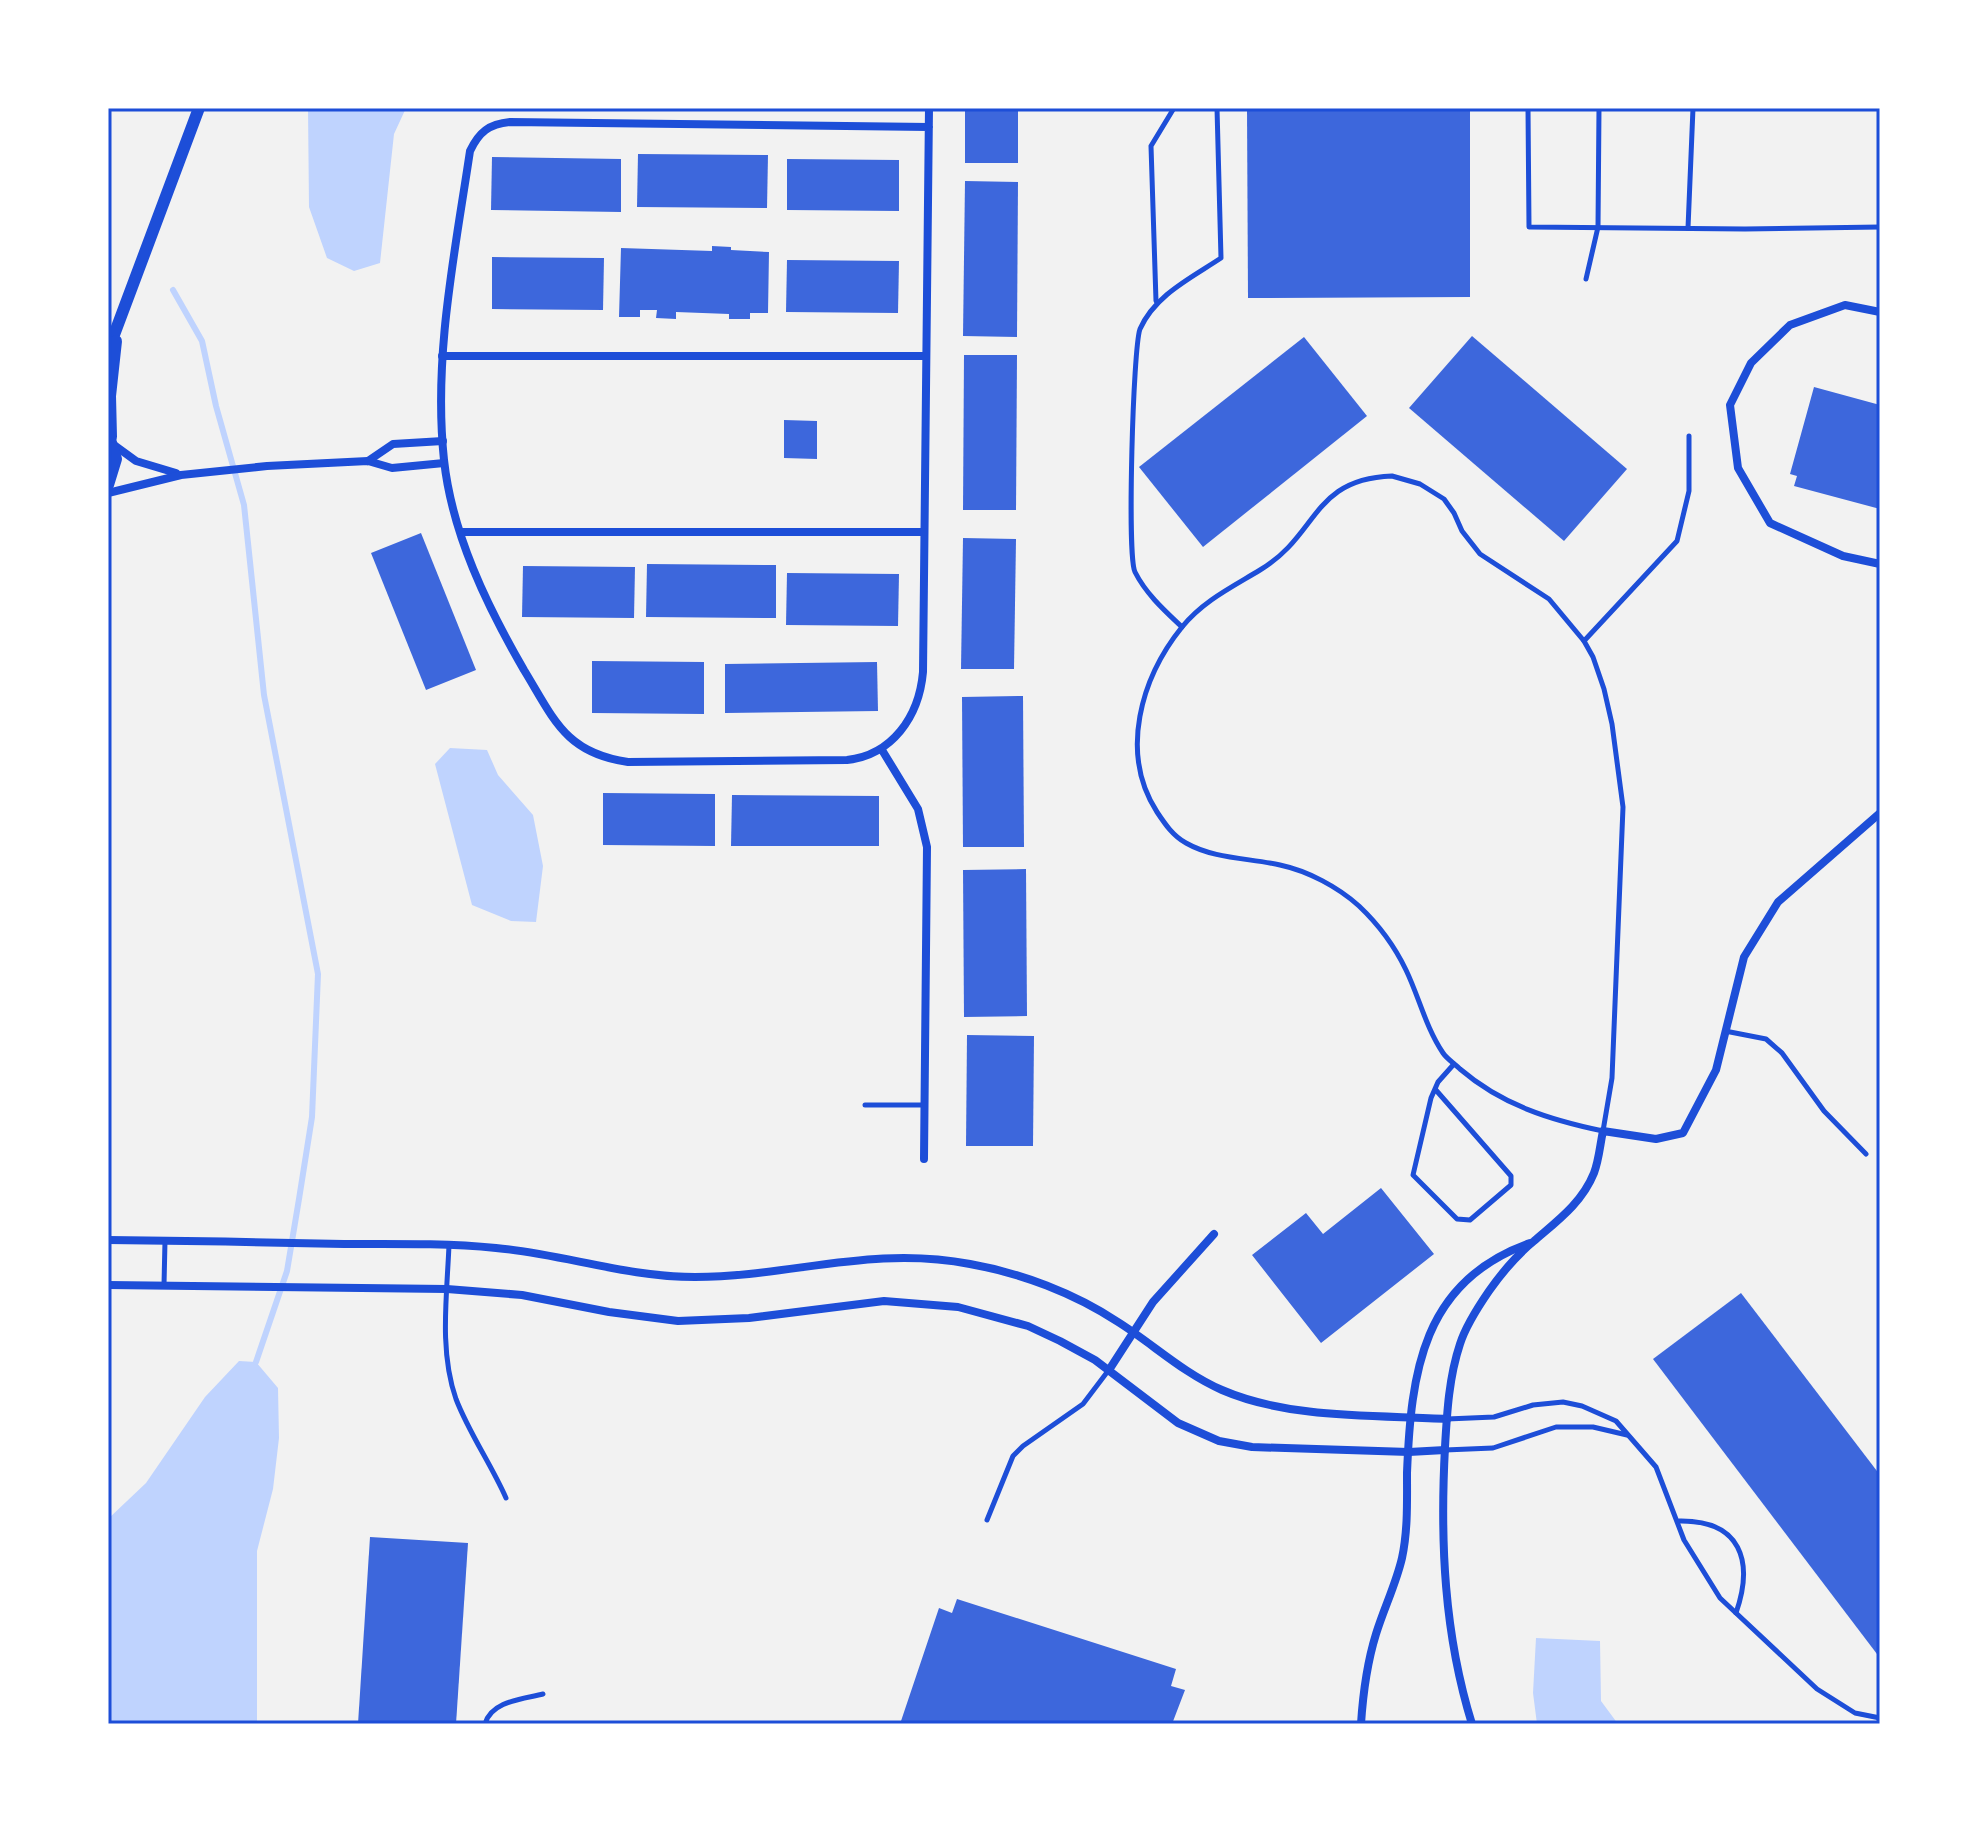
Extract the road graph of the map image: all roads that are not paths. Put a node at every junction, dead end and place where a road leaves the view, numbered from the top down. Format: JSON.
{"nodes":[{"id":1,"x":199,"y":108,"type":"edge"},
{"id":2,"x":929,"y":108,"type":"edge"},
{"id":3,"x":1174,"y":108,"type":"edge"},
{"id":4,"x":1217,"y":108,"type":"edge"},
{"id":5,"x":1528,"y":108,"type":"edge"},
{"id":6,"x":1599,"y":108,"type":"edge"},
{"id":7,"x":1693,"y":108,"type":"edge"},
{"id":8,"x":929,"y":127,"type":"junction"},
{"id":9,"x":1598,"y":227,"type":"junction"},
{"id":10,"x":1880,"y":227,"type":"edge"},
{"id":11,"x":1688,"y":228,"type":"junction"},
{"id":12,"x":1586,"y":279,"type":"dead end"},
{"id":13,"x":1156,"y":302,"type":"junction"},
{"id":14,"x":1880,"y":312,"type":"edge"},
{"id":15,"x":118,"y":330,"type":"junction"},
{"id":16,"x":108,"y":351,"type":"edge"},
{"id":17,"x":442,"y":356,"type":"junction"},
{"id":18,"x":926,"y":356,"type":"junction"},
{"id":19,"x":1689,"y":436,"type":"dead end"},
{"id":20,"x":111,"y":439,"type":"edge"},
{"id":21,"x":443,"y":441,"type":"junction"},
{"id":22,"x":368,"y":461,"type":"junction"},
{"id":23,"x":444,"y":463,"type":"junction"},
{"id":24,"x":181,"y":475,"type":"junction"},
{"id":25,"x":108,"y":485,"type":"edge"},
{"id":26,"x":108,"y":493,"type":"edge"},
{"id":27,"x":462,"y":532,"type":"junction"},
{"id":28,"x":924,"y":532,"type":"junction"},
{"id":29,"x":1880,"y":564,"type":"edge"},
{"id":30,"x":1182,"y":627,"type":"junction"},
{"id":31,"x":1584,"y":641,"type":"junction"},
{"id":32,"x":882,"y":750,"type":"junction"},
{"id":33,"x":1880,"y":813,"type":"edge"},
{"id":34,"x":1725,"y":1031,"type":"junction"},
{"id":35,"x":1454,"y":1064,"type":"junction"},
{"id":36,"x":1435,"y":1089,"type":"junction"},
{"id":37,"x":865,"y":1105,"type":"dead end"},
{"id":38,"x":924,"y":1105,"type":"junction"},
{"id":39,"x":1603,"y":1131,"type":"junction"},
{"id":40,"x":1866,"y":1154,"type":"dead end"},
{"id":41,"x":924,"y":1159,"type":"dead end"},
{"id":42,"x":1214,"y":1234,"type":"dead end"},
{"id":43,"x":108,"y":1240,"type":"edge"},
{"id":44,"x":165,"y":1241,"type":"junction"},
{"id":45,"x":1531,"y":1243,"type":"junction"},
{"id":46,"x":449,"y":1245,"type":"junction"},
{"id":47,"x":108,"y":1285,"type":"edge"},
{"id":48,"x":164,"y":1286,"type":"junction"},
{"id":49,"x":447,"y":1289,"type":"junction"},
{"id":50,"x":1133,"y":1333,"type":"junction"},
{"id":51,"x":1109,"y":1370,"type":"junction"},
{"id":52,"x":1411,"y":1417,"type":"junction"},
{"id":53,"x":1447,"y":1419,"type":"junction"},
{"id":54,"x":1628,"y":1435,"type":"junction"},
{"id":55,"x":1445,"y":1450,"type":"junction"},
{"id":56,"x":1409,"y":1452,"type":"junction"},
{"id":57,"x":506,"y":1498,"type":"dead end"},
{"id":58,"x":987,"y":1520,"type":"dead end"},
{"id":59,"x":1679,"y":1521,"type":"junction"},
{"id":60,"x":1736,"y":1613,"type":"junction"},
{"id":61,"x":543,"y":1694,"type":"dead end"},
{"id":62,"x":1880,"y":1718,"type":"edge"},
{"id":63,"x":485,"y":1724,"type":"edge"},
{"id":64,"x":1361,"y":1724,"type":"edge"},
{"id":65,"x":1472,"y":1724,"type":"edge"}],
"edges":[{"from":1,"to":15,"type":"street"},
{"from":2,"to":8,"type":"street"},
{"from":3,"to":13,"type":"lane"},
{"from":4,"to":13,"type":"lane"},
{"from":5,"to":9,"type":"lane"},
{"from":6,"to":9,"type":"lane"},
{"from":7,"to":11,"type":"lane"},
{"from":8,"to":17,"type":"street"},
{"from":8,"to":18,"type":"street"},
{"from":9,"to":11,"type":"lane"},
{"from":9,"to":12,"type":"lane"},
{"from":10,"to":11,"type":"lane"},
{"from":13,"to":30,"type":"lane"},
{"from":14,"to":29,"type":"street"},
{"from":15,"to":16,"type":"street"},
{"from":15,"to":20,"type":"street"},
{"from":17,"to":18,"type":"street"},
{"from":17,"to":21,"type":"street"},
{"from":18,"to":28,"type":"street"},
{"from":19,"to":31,"type":"lane"},
{"from":20,"to":24,"type":"street"},
{"from":20,"to":25,"type":"street"},
{"from":21,"to":22,"type":"street"},
{"from":21,"to":23,"type":"street"},
{"from":22,"to":23,"type":"street"},
{"from":22,"to":24,"type":"street"},
{"from":23,"to":27,"type":"street"},
{"from":24,"to":26,"type":"street"},
{"from":27,"to":28,"type":"street"},
{"from":27,"to":32,"type":"street"},
{"from":28,"to":32,"type":"street"},
{"from":30,"to":31,"type":"lane"},
{"from":30,"to":35,"type":"lane"},
{"from":31,"to":39,"type":"lane"},
{"from":32,"to":38,"type":"street"},
{"from":33,"to":34,"type":"street"},
{"from":34,"to":39,"type":"street"},
{"from":34,"to":40,"type":"lane"},
{"from":35,"to":36,"type":"lane"},
{"from":35,"to":39,"type":"lane"},
{"from":36,"to":36,"type":"lane"},
{"from":37,"to":38,"type":"lane"},
{"from":38,"to":41,"type":"street"},
{"from":39,"to":45,"type":"street"},
{"from":42,"to":50,"type":"street"},
{"from":43,"to":44,"type":"street"},
{"from":44,"to":46,"type":"street"},
{"from":44,"to":48,"type":"lane"},
{"from":45,"to":52,"type":"street"},
{"from":45,"to":53,"type":"street"},
{"from":46,"to":49,"type":"lane"},
{"from":46,"to":50,"type":"street"},
{"from":47,"to":48,"type":"street"},
{"from":48,"to":49,"type":"street"},
{"from":49,"to":51,"type":"street"},
{"from":49,"to":57,"type":"lane"},
{"from":50,"to":51,"type":"street"},
{"from":50,"to":52,"type":"street"},
{"from":51,"to":56,"type":"street"},
{"from":51,"to":58,"type":"lane"},
{"from":52,"to":53,"type":"street"},
{"from":52,"to":56,"type":"street"},
{"from":53,"to":54,"type":"lane"},
{"from":53,"to":55,"type":"street"},
{"from":54,"to":55,"type":"lane"},
{"from":54,"to":59,"type":"lane"},
{"from":55,"to":56,"type":"street"},
{"from":55,"to":65,"type":"street"},
{"from":56,"to":64,"type":"street"},
{"from":59,"to":60,"type":"lane"},
{"from":59,"to":60,"type":"lane"},
{"from":60,"to":62,"type":"lane"},
{"from":61,"to":63,"type":"lane"}]}
